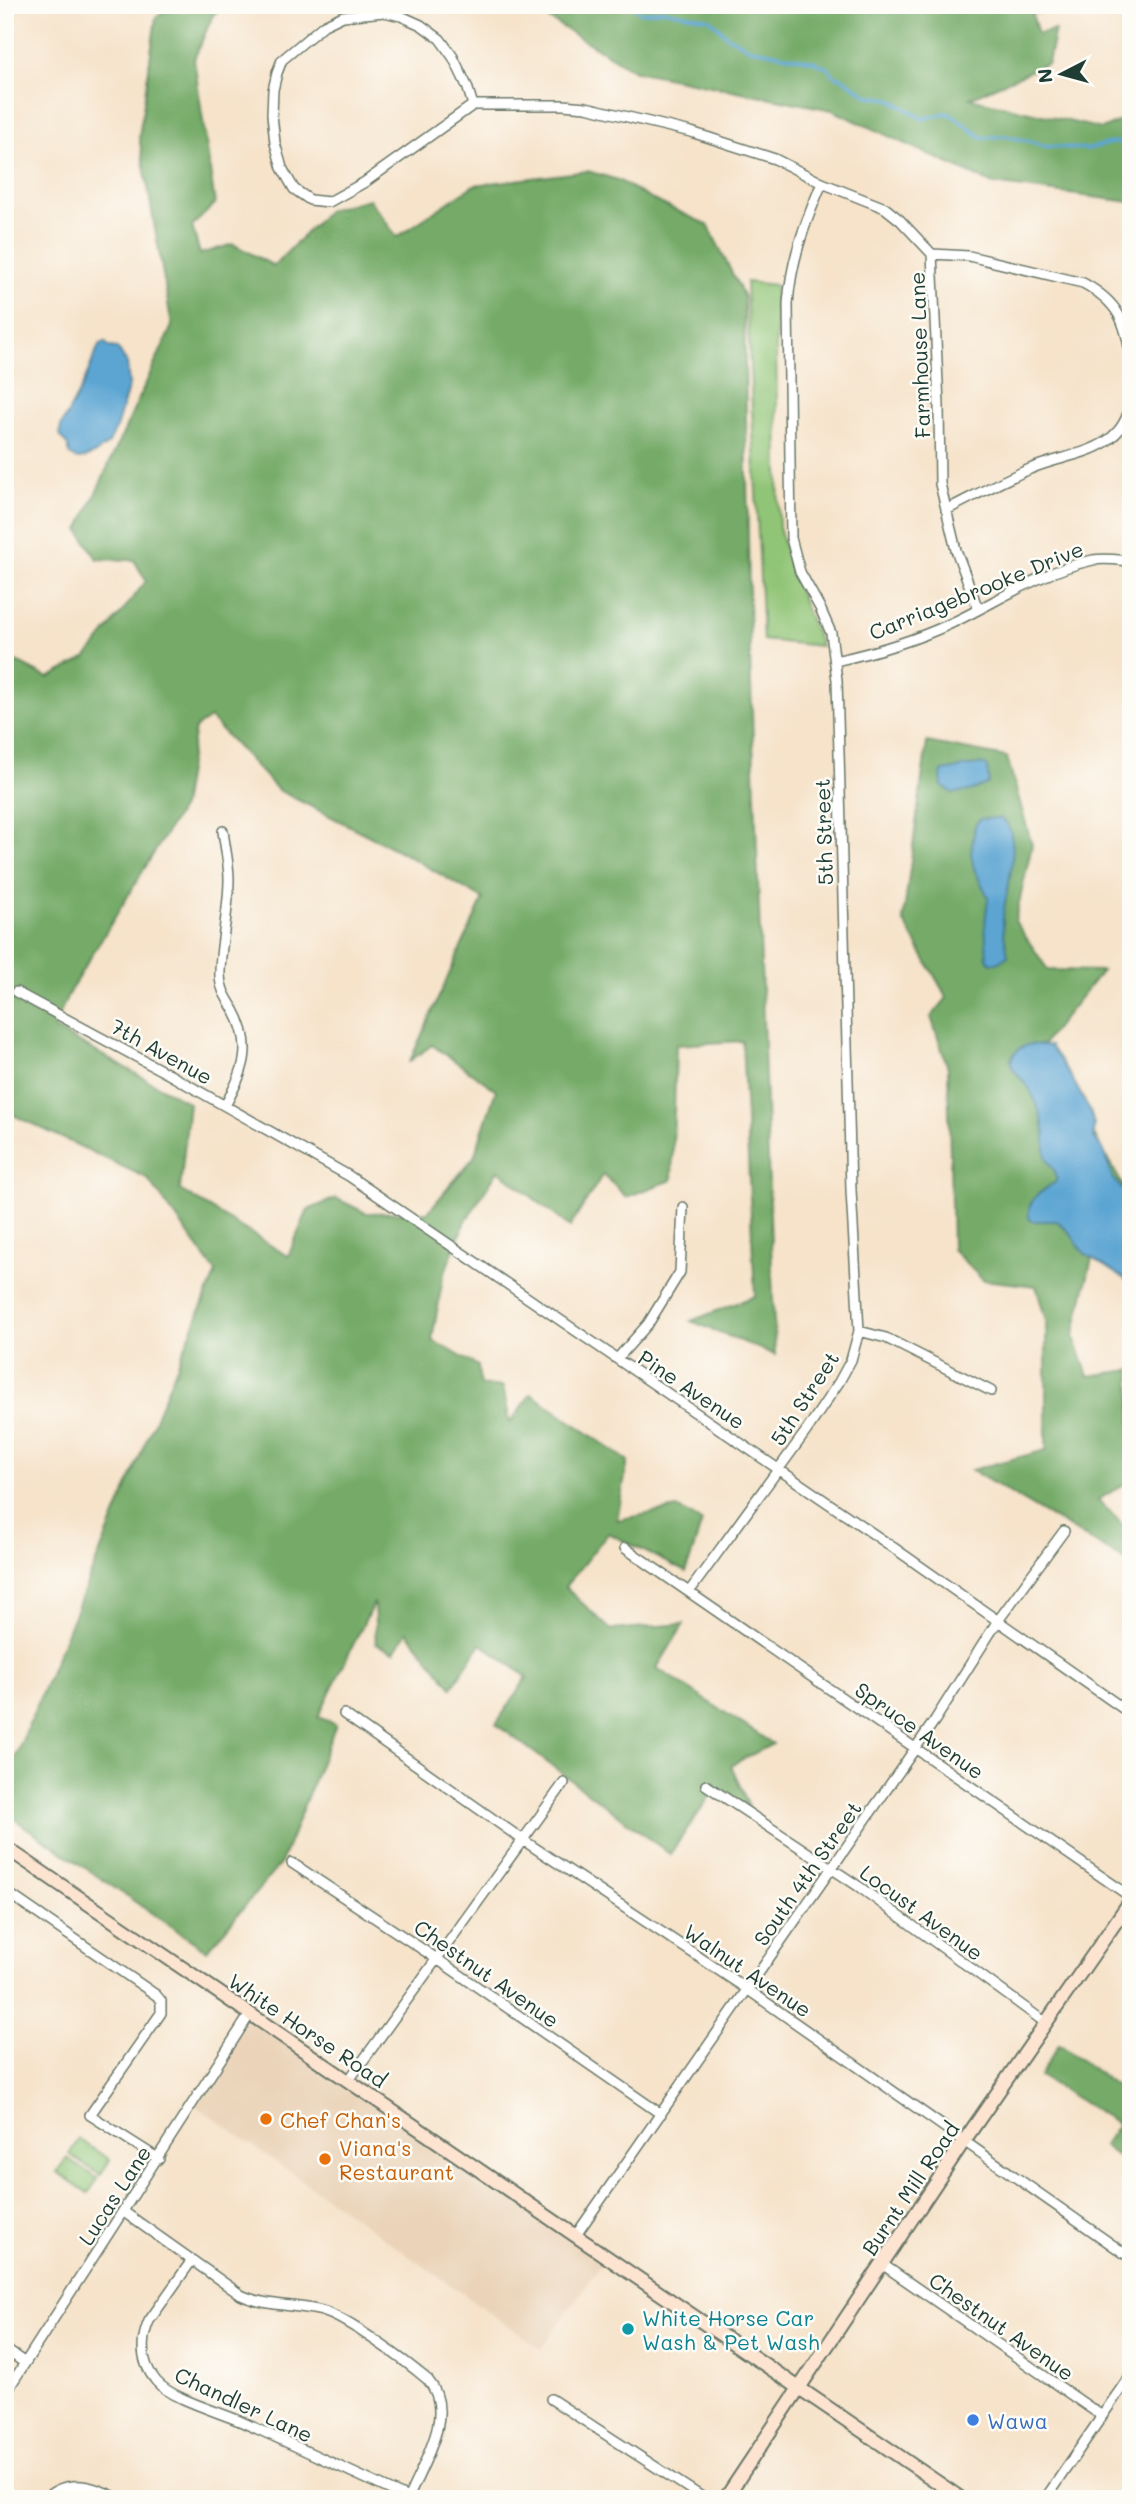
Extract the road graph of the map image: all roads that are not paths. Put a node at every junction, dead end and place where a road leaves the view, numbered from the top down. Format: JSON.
{"nodes":[{"id":1,"x":473,"y":105,"type":"junction"},
{"id":2,"x":822,"y":183,"type":"junction"},
{"id":3,"x":932,"y":254,"type":"junction"},
{"id":4,"x":1131,"y":360,"type":"edge"},
{"id":5,"x":1131,"y":400,"type":"edge"},
{"id":6,"x":946,"y":510,"type":"junction"},
{"id":7,"x":1131,"y":561,"type":"edge"},
{"id":8,"x":978,"y":609,"type":"junction"},
{"id":9,"x":835,"y":661,"type":"junction"},
{"id":10,"x":223,"y":831,"type":"dead end"},
{"id":11,"x":16,"y":992,"type":"dead end"},
{"id":12,"x":225,"y":1106,"type":"junction"},
{"id":13,"x":683,"y":1207,"type":"dead end"},
{"id":14,"x":859,"y":1331,"type":"junction"},
{"id":15,"x":617,"y":1359,"type":"junction"},
{"id":16,"x":991,"y":1391,"type":"dead end"},
{"id":17,"x":777,"y":1469,"type":"junction"},
{"id":18,"x":1064,"y":1531,"type":"dead end"},
{"id":19,"x":625,"y":1548,"type":"dead end"},
{"id":20,"x":689,"y":1592,"type":"junction"},
{"id":21,"x":997,"y":1622,"type":"junction"},
{"id":22,"x":344,"y":1714,"type":"dead end"},
{"id":23,"x":1131,"y":1714,"type":"edge"},
{"id":24,"x":915,"y":1749,"type":"junction"},
{"id":25,"x":564,"y":1783,"type":"dead end"},
{"id":26,"x":706,"y":1785,"type":"dead end"},
{"id":27,"x":523,"y":1840,"type":"junction"},
{"id":28,"x":5,"y":1847,"type":"edge"},
{"id":29,"x":292,"y":1863,"type":"dead end"},
{"id":30,"x":831,"y":1868,"type":"junction"},
{"id":31,"x":5,"y":1891,"type":"edge"},
{"id":32,"x":1131,"y":1898,"type":"edge"},
{"id":33,"x":437,"y":1959,"type":"junction"},
{"id":34,"x":747,"y":1989,"type":"junction"},
{"id":35,"x":250,"y":2014,"type":"junction"},
{"id":36,"x":1046,"y":2023,"type":"junction"},
{"id":37,"x":349,"y":2080,"type":"junction"},
{"id":38,"x":661,"y":2114,"type":"junction"},
{"id":39,"x":964,"y":2141,"type":"junction"},
{"id":40,"x":159,"y":2159,"type":"junction"},
{"id":41,"x":124,"y":2212,"type":"junction"},
{"id":42,"x":576,"y":2235,"type":"junction"},
{"id":43,"x":1131,"y":2258,"type":"edge"},
{"id":44,"x":192,"y":2260,"type":"junction"},
{"id":45,"x":882,"y":2264,"type":"junction"},
{"id":46,"x":5,"y":2349,"type":"edge"},
{"id":47,"x":26,"y":2362,"type":"junction"},
{"id":48,"x":1131,"y":2374,"type":"edge"},
{"id":49,"x":799,"y":2387,"type":"junction"},
{"id":50,"x":5,"y":2394,"type":"edge"},
{"id":51,"x":551,"y":2399,"type":"dead end"},
{"id":52,"x":1102,"y":2416,"type":"junction"},
{"id":53,"x":44,"y":2499,"type":"edge"},
{"id":54,"x":120,"y":2499,"type":"edge"},
{"id":55,"x":408,"y":2499,"type":"edge"},
{"id":56,"x":705,"y":2499,"type":"edge"},
{"id":57,"x":725,"y":2499,"type":"edge"},
{"id":58,"x":962,"y":2499,"type":"edge"},
{"id":59,"x":1045,"y":2499,"type":"edge"}],
"edges":[{"from":1,"to":1,"type":"street"},
{"from":1,"to":2,"type":"street","name":"Farmhouse Lane"},
{"from":2,"to":3,"type":"street","name":"Farmhouse Lane"},
{"from":2,"to":9,"type":"street","name":"5th Street"},
{"from":3,"to":4,"type":"street"},
{"from":3,"to":6,"type":"street","name":"Farmhouse Lane"},
{"from":5,"to":6,"type":"street"},
{"from":6,"to":8,"type":"street","name":"Farmhouse Lane"},
{"from":7,"to":8,"type":"street","name":"Carriagebrooke Drive"},
{"from":8,"to":9,"type":"street","name":"Carriagebrooke Drive"},
{"from":9,"to":14,"type":"street","name":"5th Street"},
{"from":10,"to":12,"type":"street","name":"7th Avenue"},
{"from":11,"to":12,"type":"street","name":"7th Avenue"},
{"from":12,"to":15,"type":"street","name":"Pine Avenue"},
{"from":13,"to":15,"type":"street"},
{"from":14,"to":16,"type":"street"},
{"from":14,"to":17,"type":"street","name":"5th Street"},
{"from":15,"to":17,"type":"street","name":"Pine Avenue"},
{"from":17,"to":20,"type":"street","name":"5th Street"},
{"from":17,"to":21,"type":"street","name":"Pine Avenue"},
{"from":18,"to":21,"type":"street","name":"South 4th Street"},
{"from":19,"to":20,"type":"street","name":"Spruce Avenue"},
{"from":20,"to":24,"type":"street","name":"Spruce Avenue"},
{"from":21,"to":23,"type":"street","name":"Pine Avenue"},
{"from":21,"to":24,"type":"street","name":"South 4th Street"},
{"from":22,"to":27,"type":"street","name":"Walnut Avenue"},
{"from":24,"to":30,"type":"street","name":"South 4th Street"},
{"from":24,"to":32,"type":"street","name":"Spruce Avenue"},
{"from":25,"to":27,"type":"street"},
{"from":26,"to":30,"type":"street","name":"Locust Avenue"},
{"from":27,"to":33,"type":"street"},
{"from":27,"to":34,"type":"street","name":"Walnut Avenue"},
{"from":28,"to":35,"type":"main road","name":"White Horse Road"},
{"from":29,"to":33,"type":"street","name":"Chestnut Avenue"},
{"from":30,"to":34,"type":"street","name":"South 4th Street"},
{"from":30,"to":36,"type":"street","name":"Locust Avenue"},
{"from":31,"to":40,"type":"street"},
{"from":32,"to":36,"type":"main road","name":"Burnt Mill Road"},
{"from":33,"to":37,"type":"street"},
{"from":33,"to":38,"type":"street","name":"Chestnut Avenue"},
{"from":34,"to":38,"type":"street","name":"South 4th Street"},
{"from":34,"to":39,"type":"street","name":"Walnut Avenue"},
{"from":35,"to":37,"type":"main road","name":"White Horse Road"},
{"from":35,"to":40,"type":"street","name":"Lucas Lane"},
{"from":36,"to":39,"type":"main road","name":"Burnt Mill Road"},
{"from":37,"to":42,"type":"main road","name":"White Horse Road"},
{"from":38,"to":42,"type":"street","name":"South 4th Street"},
{"from":39,"to":43,"type":"street","name":"Walnut Avenue"},
{"from":39,"to":45,"type":"main road","name":"Burnt Mill Road"},
{"from":40,"to":41,"type":"street","name":"Lucas Lane"},
{"from":41,"to":44,"type":"street"},
{"from":41,"to":47,"type":"street","name":"Lucas Lane"},
{"from":42,"to":49,"type":"main road","name":"White Horse Road"},
{"from":44,"to":55,"type":"street"},
{"from":44,"to":55,"type":"street","name":"Chandler Lane"},
{"from":45,"to":49,"type":"main road","name":"Burnt Mill Road"},
{"from":45,"to":52,"type":"street","name":"Chestnut Avenue"},
{"from":46,"to":47,"type":"street"},
{"from":47,"to":50,"type":"street","name":"Lucas Lane"},
{"from":48,"to":52,"type":"street"},
{"from":49,"to":57,"type":"main road","name":"Burnt Mill Road"},
{"from":49,"to":58,"type":"main road","name":"White Horse Road"},
{"from":51,"to":56,"type":"street"},
{"from":52,"to":59,"type":"street"},
{"from":53,"to":54,"type":"street"}]}
